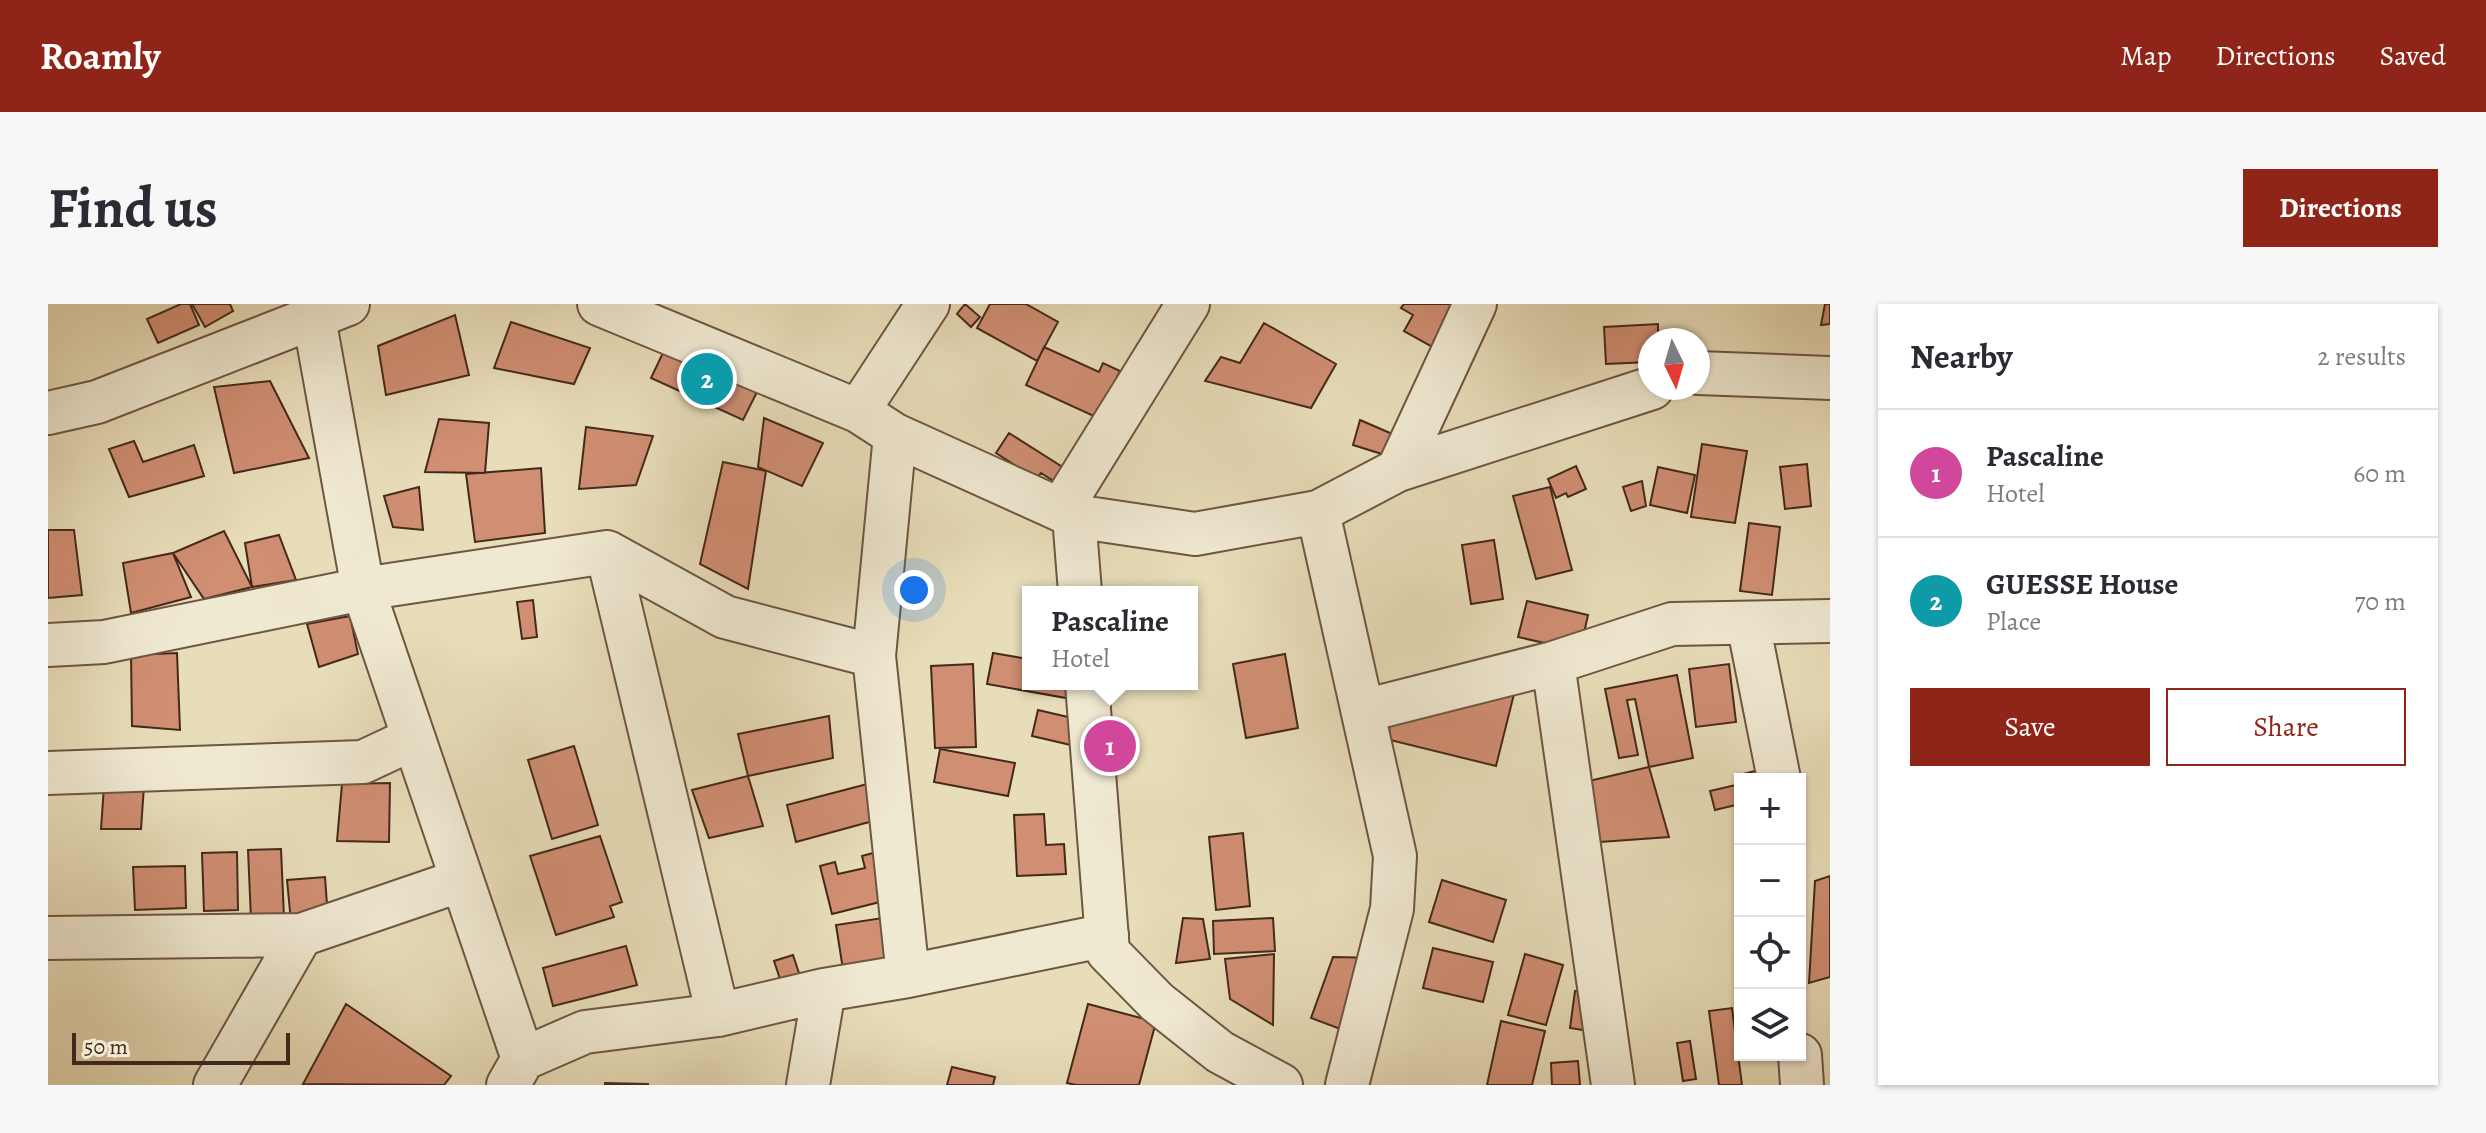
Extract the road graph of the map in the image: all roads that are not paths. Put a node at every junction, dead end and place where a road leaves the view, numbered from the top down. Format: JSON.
{"nodes":[{"id":1,"x":599,"y":304,"type":"edge"},
{"id":2,"x":928,"y":304,"type":"edge"},
{"id":3,"x":1188,"y":304,"type":"edge"},
{"id":4,"x":1475,"y":304,"type":"edge"},
{"id":5,"x":331,"y":311,"type":"edge"},
{"id":6,"x":1710,"y":373,"type":"edge"},
{"id":7,"x":1830,"y":378,"type":"edge"},
{"id":8,"x":1638,"y":393,"type":"edge"},
{"id":9,"x":858,"y":411,"type":"junction"},
{"id":10,"x":48,"y":413,"type":"edge"},
{"id":11,"x":895,"y":435,"type":"junction"},
{"id":12,"x":1398,"y":470,"type":"junction"},
{"id":13,"x":1067,"y":512,"type":"junction"},
{"id":14,"x":1318,"y":512,"type":"junction"},
{"id":15,"x":607,"y":552,"type":"junction"},
{"id":16,"x":1079,"y":586,"type":"edge"},
{"id":17,"x":363,"y":589,"type":"junction"},
{"id":18,"x":1830,"y":621,"type":"edge"},
{"id":19,"x":1748,"y":623,"type":"junction"},
{"id":20,"x":48,"y":645,"type":"edge"},
{"id":21,"x":874,"y":656,"type":"junction"},
{"id":22,"x":1553,"y":663,"type":"junction"},
{"id":23,"x":1087,"y":690,"type":"edge"},
{"id":24,"x":1363,"y":711,"type":"junction"},
{"id":25,"x":412,"y":739,"type":"junction"},
{"id":26,"x":48,"y":773,"type":"edge"},
{"id":27,"x":1778,"y":773,"type":"edge"},
{"id":28,"x":462,"y":880,"type":"junction"},
{"id":29,"x":301,"y":935,"type":"junction"},
{"id":30,"x":1107,"y":935,"type":"junction"},
{"id":31,"x":48,"y":938,"type":"edge"},
{"id":32,"x":908,"y":976,"type":"junction"},
{"id":33,"x":824,"y":990,"type":"junction"},
{"id":34,"x":718,"y":1015,"type":"junction"},
{"id":35,"x":1800,"y":1061,"type":"edge"},
{"id":36,"x":516,"y":1072,"type":"edge"},
{"id":37,"x":215,"y":1085,"type":"edge"},
{"id":38,"x":808,"y":1085,"type":"edge"},
{"id":39,"x":1281,"y":1085,"type":"edge"},
{"id":40,"x":1347,"y":1085,"type":"edge"},
{"id":41,"x":1613,"y":1085,"type":"edge"},
{"id":42,"x":1802,"y":1085,"type":"edge"}],
"edges":[{"from":1,"to":9,"type":"street"},
{"from":2,"to":9,"type":"street"},
{"from":3,"to":13,"type":"street"},
{"from":4,"to":12,"type":"street"},
{"from":5,"to":10,"type":"street"},
{"from":5,"to":17,"type":"street"},
{"from":6,"to":7,"type":"street"},
{"from":8,"to":12,"type":"street"},
{"from":9,"to":11,"type":"street"},
{"from":11,"to":13,"type":"street"},
{"from":11,"to":21,"type":"street"},
{"from":12,"to":14,"type":"street"},
{"from":13,"to":14,"type":"street"},
{"from":13,"to":16,"type":"street"},
{"from":14,"to":24,"type":"street"},
{"from":15,"to":17,"type":"street"},
{"from":15,"to":21,"type":"street"},
{"from":15,"to":34,"type":"street"},
{"from":17,"to":20,"type":"street"},
{"from":17,"to":25,"type":"street"},
{"from":18,"to":19,"type":"street"},
{"from":19,"to":22,"type":"street"},
{"from":19,"to":27,"type":"street"},
{"from":21,"to":32,"type":"street"},
{"from":22,"to":24,"type":"street"},
{"from":22,"to":41,"type":"street"},
{"from":23,"to":30,"type":"street"},
{"from":24,"to":40,"type":"street"},
{"from":25,"to":26,"type":"street"},
{"from":25,"to":28,"type":"street"},
{"from":28,"to":29,"type":"street"},
{"from":28,"to":36,"type":"street"},
{"from":29,"to":31,"type":"street"},
{"from":29,"to":37,"type":"street"},
{"from":30,"to":32,"type":"street"},
{"from":30,"to":39,"type":"street"},
{"from":32,"to":33,"type":"street"},
{"from":33,"to":34,"type":"street"},
{"from":33,"to":38,"type":"street"},
{"from":34,"to":36,"type":"street"},
{"from":35,"to":42,"type":"street"}]}
